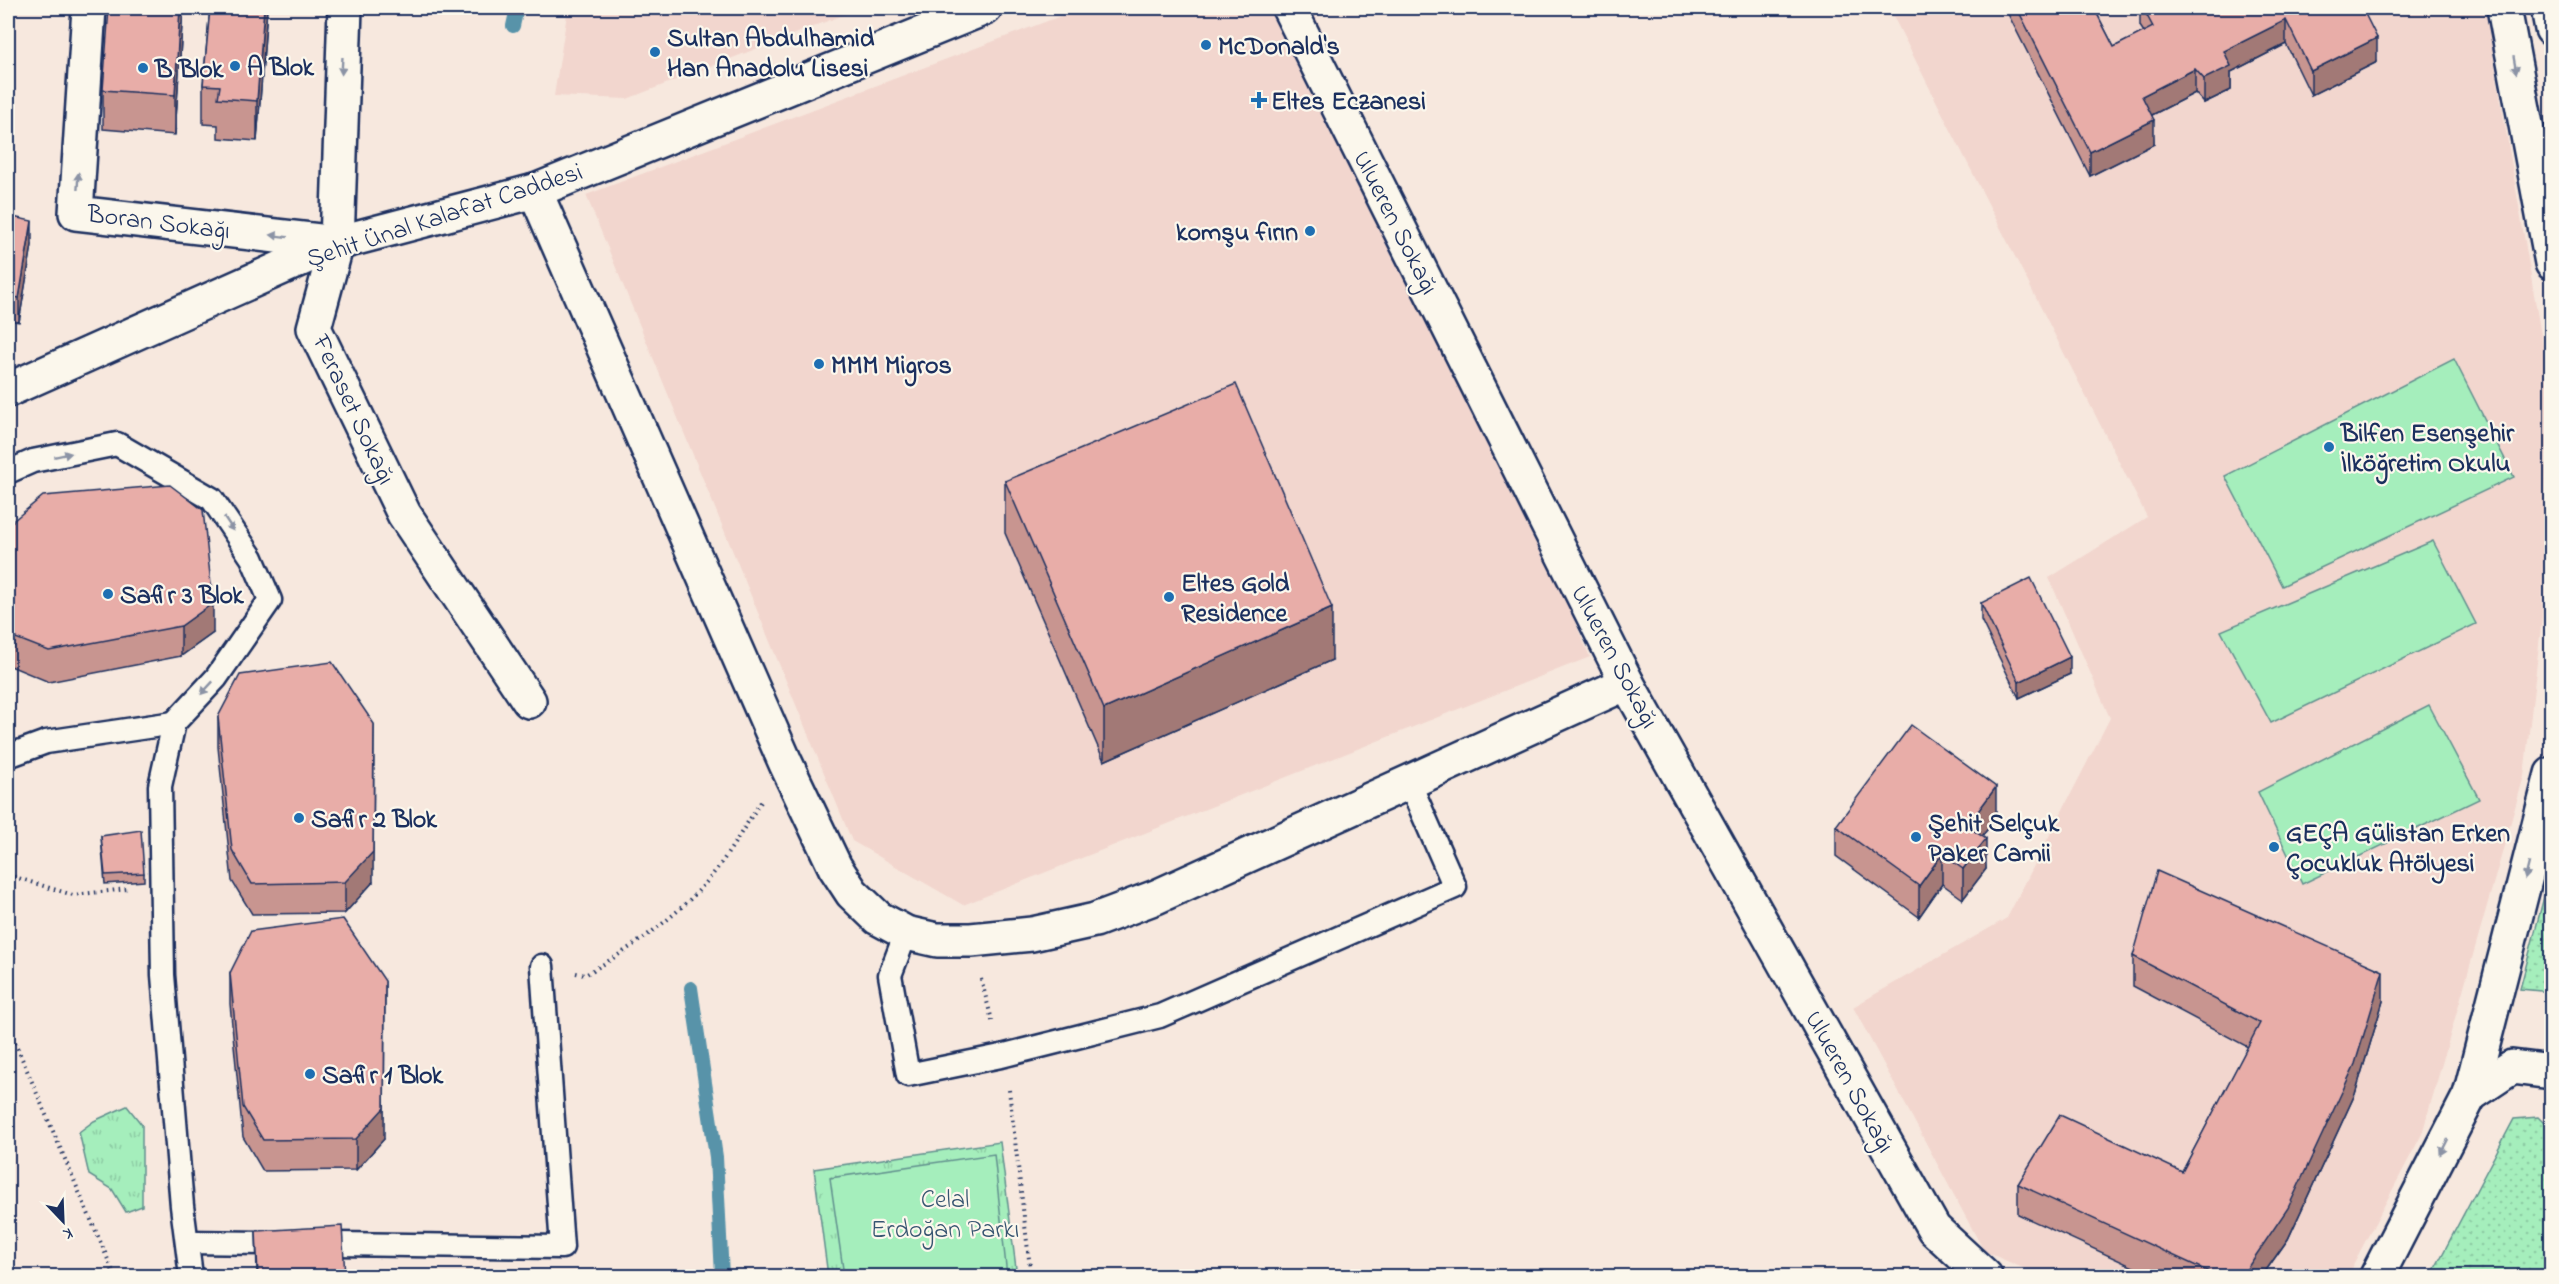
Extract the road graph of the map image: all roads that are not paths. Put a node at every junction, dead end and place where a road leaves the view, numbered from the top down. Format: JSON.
{"nodes":[{"id":1,"x":89,"y":8,"type":"edge"},
{"id":2,"x":345,"y":8,"type":"edge"},
{"id":3,"x":985,"y":8,"type":"edge"},
{"id":4,"x":1289,"y":8,"type":"edge"},
{"id":5,"x":2504,"y":8,"type":"edge"},
{"id":6,"x":2548,"y":8,"type":"edge"},
{"id":7,"x":2552,"y":29,"type":"edge"},
{"id":8,"x":535,"y":190,"type":"junction"},
{"id":9,"x":338,"y":243,"type":"junction"},
{"id":10,"x":2552,"y":263,"type":"edge"},
{"id":11,"x":8,"y":390,"type":"edge"},
{"id":12,"x":8,"y":472,"type":"edge"},
{"id":13,"x":1628,"y":683,"type":"junction"},
{"id":14,"x":529,"y":701,"type":"dead end"},
{"id":15,"x":174,"y":723,"type":"junction"},
{"id":16,"x":8,"y":756,"type":"edge"},
{"id":17,"x":2552,"y":774,"type":"edge"},
{"id":18,"x":1409,"y":782,"type":"junction"},
{"id":19,"x":906,"y":933,"type":"junction"},
{"id":20,"x":542,"y":966,"type":"road end"},
{"id":21,"x":2552,"y":1072,"type":"edge"},
{"id":22,"x":2470,"y":1095,"type":"junction"},
{"id":23,"x":187,"y":1242,"type":"junction"},
{"id":24,"x":191,"y":1276,"type":"edge"},
{"id":25,"x":1985,"y":1276,"type":"edge"},
{"id":26,"x":2377,"y":1276,"type":"edge"}],
"edges":[{"from":9,"to":1,"type":"street","name":"Boran Sokağı","one_way":true},
{"from":2,"to":9,"type":"street","name":"Feraset Sokağı","one_way":true},
{"from":3,"to":8,"type":"street","name":"Şehit Ünal Kalafat Caddesi"},
{"from":4,"to":13,"type":"street","name":"Ulueren Sokağı"},
{"from":5,"to":10,"type":"street","one_way":true},
{"from":6,"to":7,"type":"street"},
{"from":8,"to":9,"type":"street","name":"Şehit Ünal Kalafat Caddesi"},
{"from":8,"to":19,"type":"street"},
{"from":9,"to":11,"type":"street","name":"Şehit Ünal Kalafat Caddesi"},
{"from":9,"to":14,"type":"street","name":"Feraset Sokağı"},
{"from":12,"to":15,"type":"lane","one_way":true},
{"from":13,"to":18,"type":"street"},
{"from":13,"to":25,"type":"street","name":"Ulueren Sokağı"},
{"from":15,"to":16,"type":"lane"},
{"from":15,"to":23,"type":"lane"},
{"from":17,"to":22,"type":"street","one_way":true},
{"from":18,"to":19,"type":"street"},
{"from":18,"to":19,"type":"lane"},
{"from":20,"to":23,"type":"lane"},
{"from":21,"to":22,"type":"street"},
{"from":22,"to":26,"type":"street","one_way":true},
{"from":23,"to":24,"type":"lane"}]}
